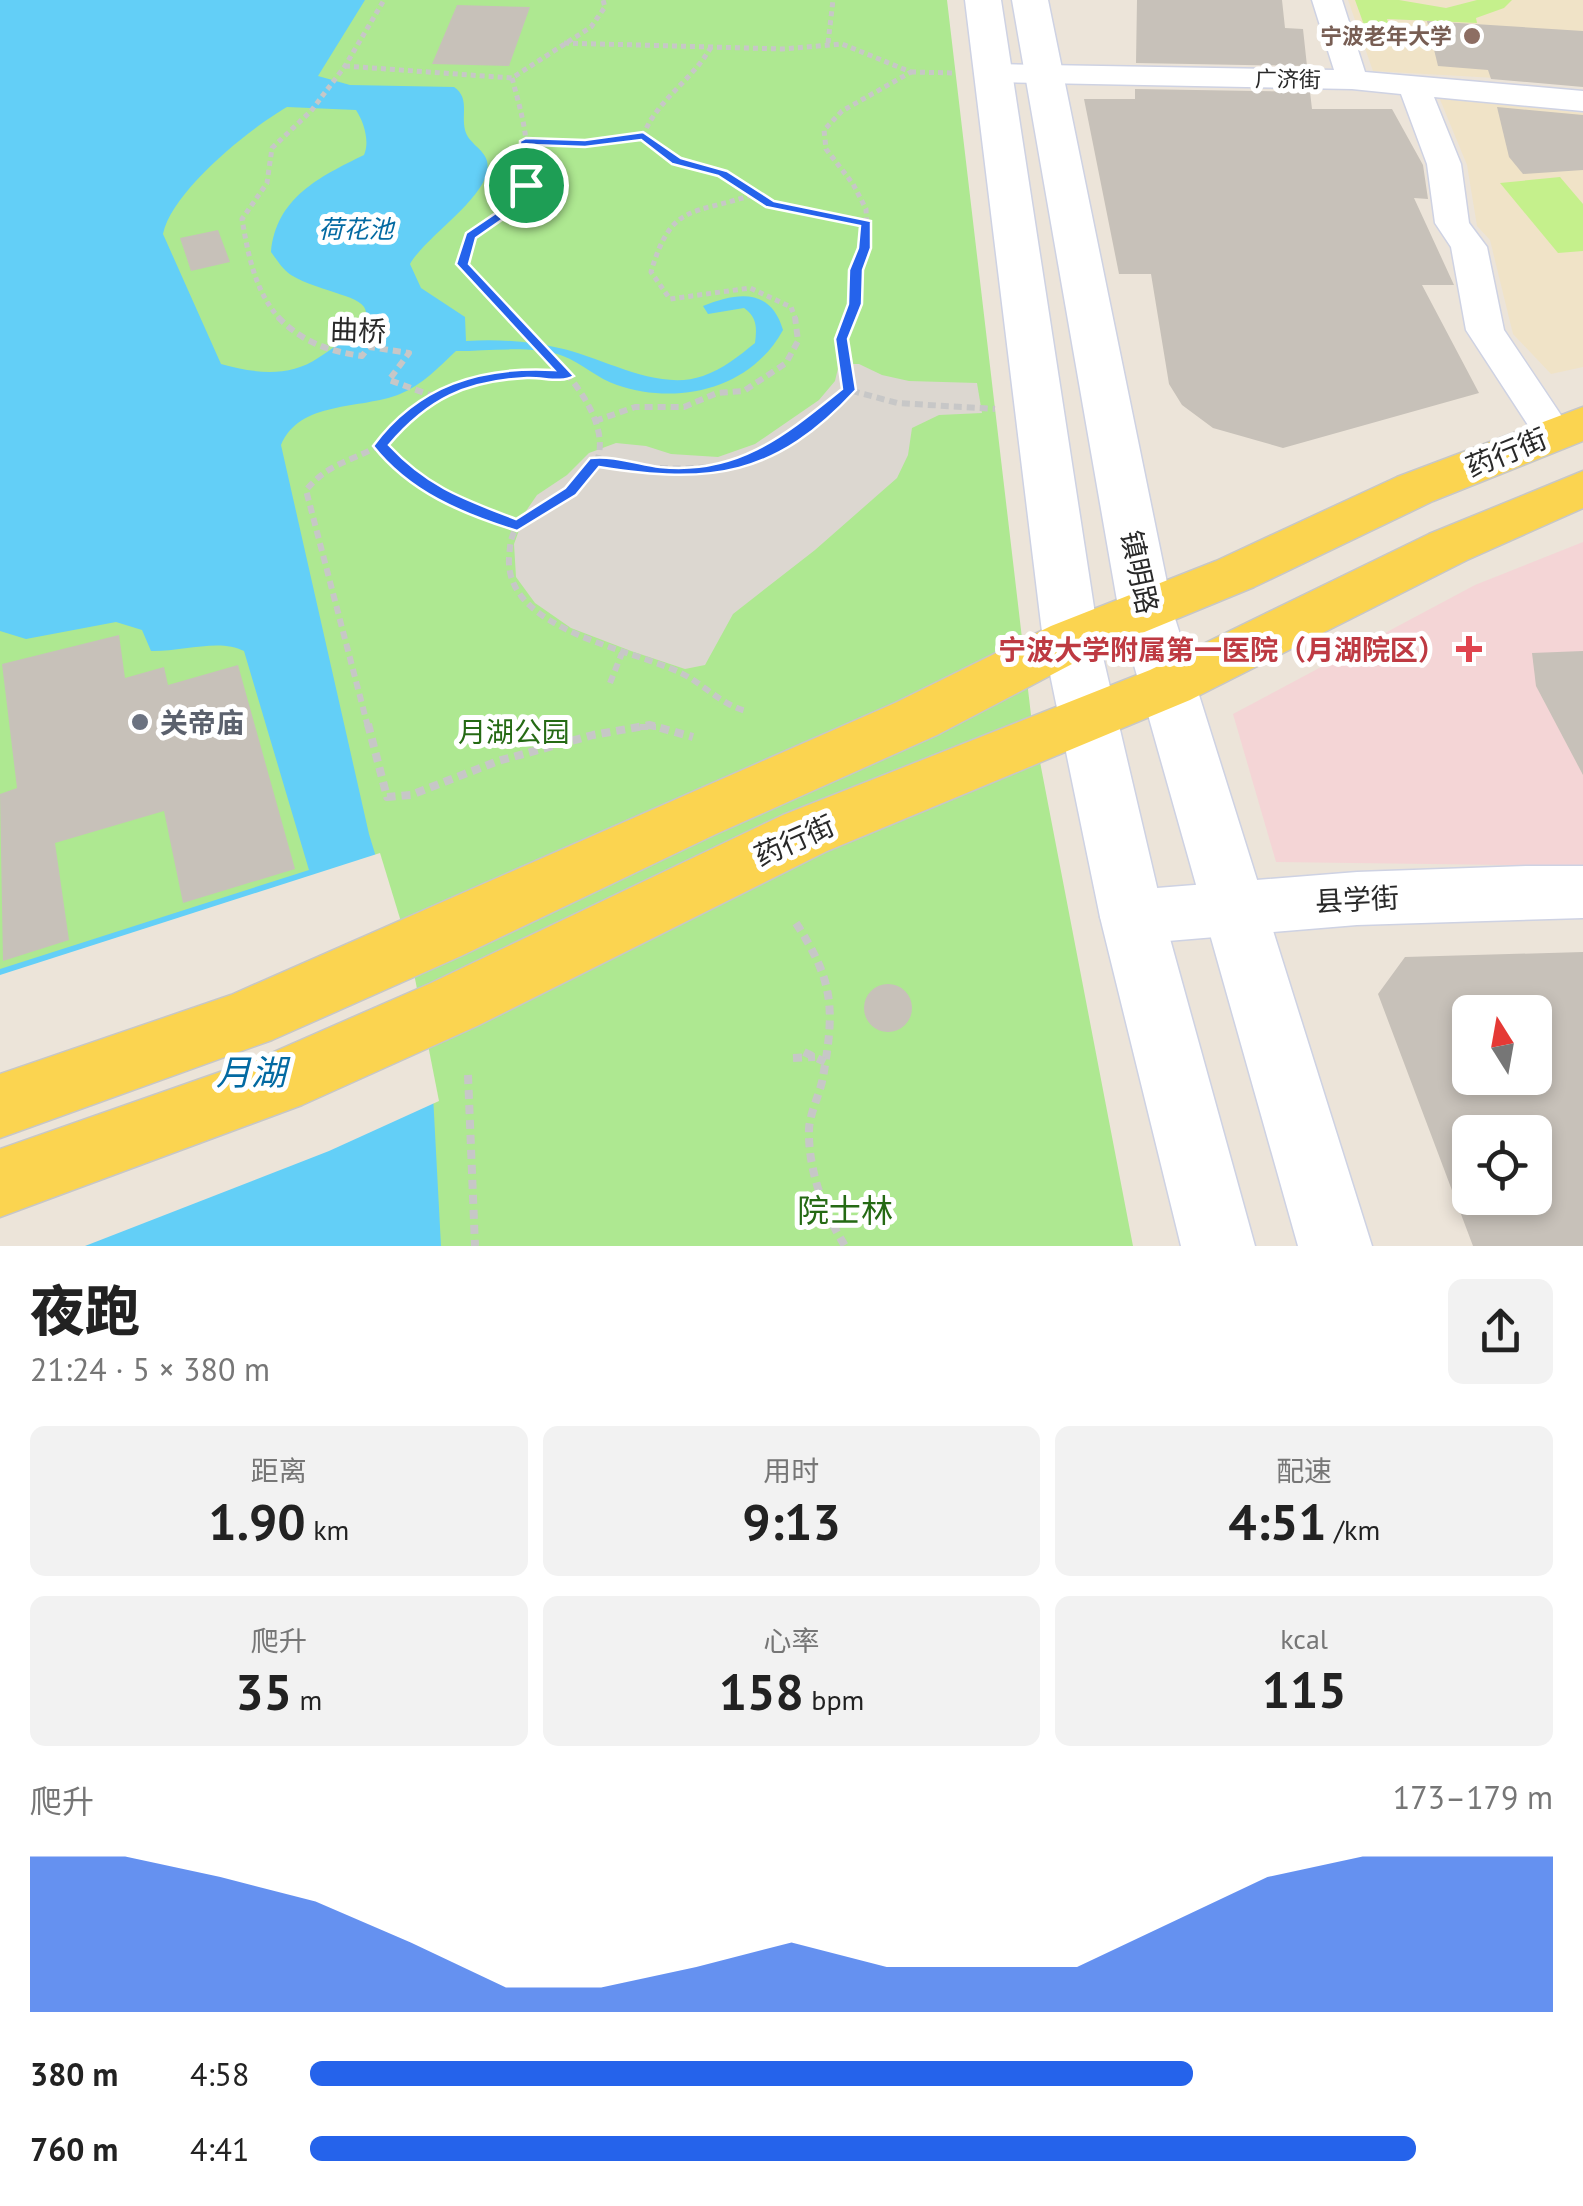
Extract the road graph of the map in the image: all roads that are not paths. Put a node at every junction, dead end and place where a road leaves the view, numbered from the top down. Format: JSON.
{"nodes":[{"id":1,"x":983,"y":0,"type":"edge"},
{"id":2,"x":1030,"y":0,"type":"edge"},
{"id":3,"x":1327,"y":0,"type":"edge"},
{"id":4,"x":977,"y":73,"type":"junction"},
{"id":5,"x":1042,"y":73,"type":"junction"},
{"id":6,"x":1352,"y":80,"type":"junction"},
{"id":7,"x":1413,"y":84,"type":"junction"},
{"id":8,"x":1583,"y":101,"type":"edge"},
{"id":9,"x":1568,"y":428,"type":"edge"},
{"id":10,"x":1583,"y":488,"type":"edge"},
{"id":11,"x":1146,"y":612,"type":"junction"},
{"id":12,"x":1071,"y":640,"type":"junction"},
{"id":13,"x":1170,"y":684,"type":"junction"},
{"id":14,"x":1088,"y":720,"type":"junction"},
{"id":15,"x":655,"y":870,"type":"junction"},
{"id":16,"x":1583,"y":892,"type":"edge"},
{"id":17,"x":1232,"y":907,"type":"junction"},
{"id":18,"x":1132,"y":917,"type":"junction"},
{"id":19,"x":0,"y":1106,"type":"edge"},
{"id":20,"x":0,"y":1182,"type":"edge"},
{"id":21,"x":1218,"y":1246,"type":"edge"},
{"id":22,"x":1336,"y":1246,"type":"edge"}],
"edges":[{"from":1,"to":4,"type":"main road"},
{"from":2,"to":5,"type":"main road","name":"镇明路"},
{"from":3,"to":6,"type":"street"},
{"from":4,"to":5,"type":"street","name":"广济街"},
{"from":4,"to":12,"type":"main road"},
{"from":5,"to":6,"type":"street","name":"广济街"},
{"from":5,"to":11,"type":"main road","name":"镇明路"},
{"from":6,"to":7,"type":"street","name":"广济街"},
{"from":7,"to":8,"type":"street","name":"广济街"},
{"from":7,"to":9,"type":"street"},
{"from":9,"to":11,"type":"main road","name":"药行街"},
{"from":10,"to":13,"type":"main road","name":"药行街"},
{"from":11,"to":12,"type":"main road","name":"药行街"},
{"from":11,"to":13,"type":"main road","name":"镇明路"},
{"from":12,"to":14,"type":"main road"},
{"from":12,"to":15,"type":"main road","name":"药行街"},
{"from":13,"to":14,"type":"main road","name":"药行街"},
{"from":13,"to":17,"type":"main road","name":"镇明路"},
{"from":14,"to":15,"type":"main road","name":"药行街"},
{"from":14,"to":18,"type":"main road"},
{"from":15,"to":19,"type":"main road","name":"药行街"},
{"from":15,"to":20,"type":"main road","name":"药行街"},
{"from":16,"to":17,"type":"main road","name":"县学街"},
{"from":17,"to":18,"type":"main road","name":"县学街"},
{"from":17,"to":22,"type":"main road","name":"镇明路"},
{"from":18,"to":21,"type":"main road"}]}
